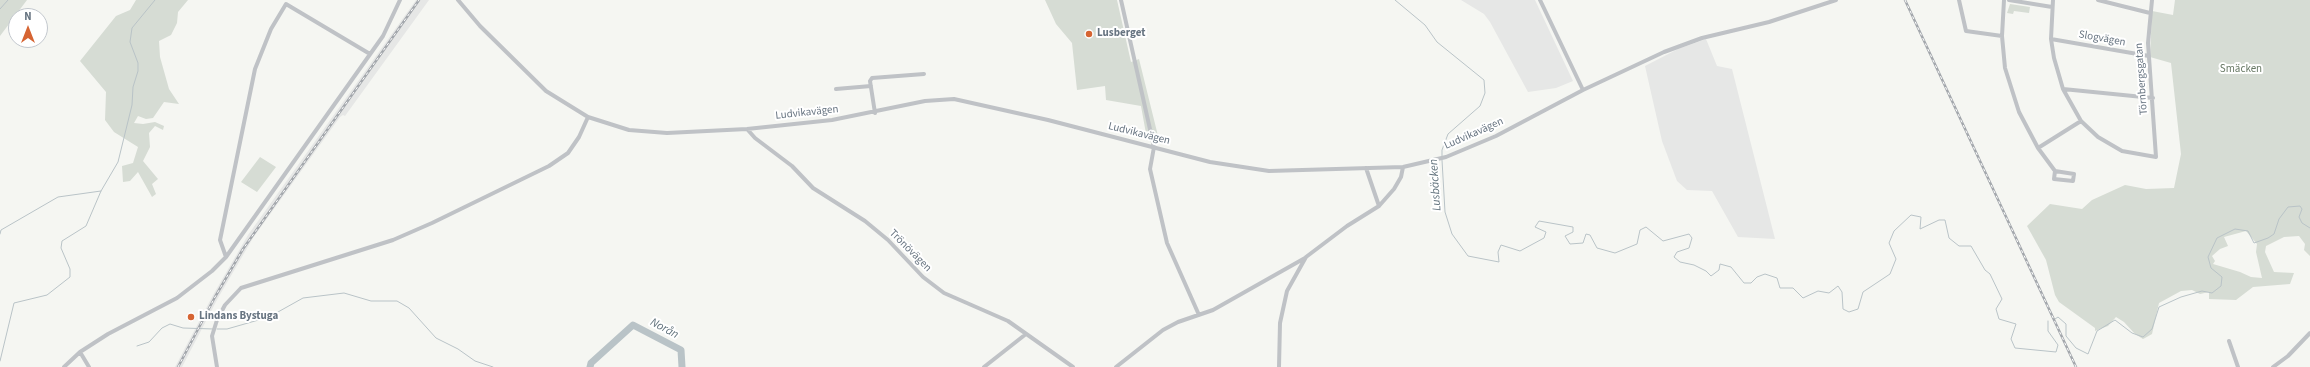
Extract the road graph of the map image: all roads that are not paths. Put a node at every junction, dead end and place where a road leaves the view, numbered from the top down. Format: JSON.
{"nodes":[{"id":1,"x":400,"y":0,"type":"edge"},
{"id":2,"x":458,"y":0,"type":"edge"},
{"id":3,"x":1121,"y":0,"type":"edge"},
{"id":4,"x":1540,"y":0,"type":"edge"},
{"id":5,"x":1836,"y":0,"type":"edge"},
{"id":6,"x":1959,"y":0,"type":"edge"},
{"id":7,"x":2004,"y":0,"type":"edge"},
{"id":8,"x":2009,"y":0,"type":"edge"},
{"id":9,"x":2053,"y":0,"type":"edge"},
{"id":10,"x":2098,"y":0,"type":"edge"},
{"id":11,"x":2152,"y":0,"type":"edge"},
{"id":12,"x":2052,"y":7,"type":"junction"},
{"id":13,"x":2150,"y":13,"type":"junction"},
{"id":14,"x":2002,"y":36,"type":"junction"},
{"id":15,"x":2051,"y":39,"type":"junction"},
{"id":16,"x":370,"y":54,"type":"junction"},
{"id":17,"x":2149,"y":56,"type":"junction"},
{"id":18,"x":924,"y":74,"type":"dead end"},
{"id":19,"x":871,"y":86,"type":"junction"},
{"id":20,"x":2063,"y":89,"type":"junction"},
{"id":21,"x":836,"y":90,"type":"dead end"},
{"id":22,"x":1583,"y":90,"type":"junction"},
{"id":23,"x":2153,"y":98,"type":"junction"},
{"id":24,"x":874,"y":113,"type":"junction"},
{"id":25,"x":588,"y":117,"type":"junction"},
{"id":26,"x":2081,"y":121,"type":"junction"},
{"id":27,"x":747,"y":129,"type":"junction"},
{"id":28,"x":1154,"y":147,"type":"junction"},
{"id":29,"x":2038,"y":148,"type":"junction"},
{"id":30,"x":1403,"y":167,"type":"junction"},
{"id":31,"x":1366,"y":168,"type":"junction"},
{"id":32,"x":2054,"y":172,"type":"junction"},
{"id":33,"x":1378,"y":206,"type":"junction"},
{"id":34,"x":226,"y":257,"type":"junction"},
{"id":35,"x":1306,"y":257,"type":"junction"},
{"id":36,"x":1199,"y":315,"type":"junction"},
{"id":37,"x":2310,"y":333,"type":"edge"},
{"id":38,"x":1026,"y":334,"type":"junction"},
{"id":39,"x":2229,"y":341,"type":"dead end"},
{"id":40,"x":80,"y":352,"type":"junction"},
{"id":41,"x":64,"y":367,"type":"edge"},
{"id":42,"x":89,"y":367,"type":"edge"},
{"id":43,"x":217,"y":367,"type":"edge"},
{"id":44,"x":984,"y":367,"type":"edge"},
{"id":45,"x":1073,"y":367,"type":"edge"},
{"id":46,"x":1116,"y":367,"type":"edge"},
{"id":47,"x":1279,"y":367,"type":"edge"},
{"id":48,"x":2238,"y":367,"type":"edge"},
{"id":49,"x":2273,"y":367,"type":"edge"}],
"edges":[{"from":1,"to":16,"type":"street"},
{"from":2,"to":25,"type":"street","name":"Ludvikavägen"},
{"from":3,"to":28,"type":"street"},
{"from":4,"to":22,"type":"street"},
{"from":5,"to":22,"type":"street","name":"Ludvikavägen"},
{"from":6,"to":14,"type":"street"},
{"from":7,"to":14,"type":"street"},
{"from":8,"to":12,"type":"street"},
{"from":9,"to":12,"type":"street"},
{"from":10,"to":13,"type":"street"},
{"from":11,"to":13,"type":"street","name":"Törnbergsgatan"},
{"from":12,"to":15,"type":"street"},
{"from":13,"to":17,"type":"street","name":"Törnbergsgatan"},
{"from":14,"to":29,"type":"street"},
{"from":15,"to":17,"type":"street","name":"Slogvägen"},
{"from":15,"to":20,"type":"street"},
{"from":16,"to":34,"type":"street"},
{"from":16,"to":34,"type":"street"},
{"from":17,"to":23,"type":"street","name":"Törnbergsgatan"},
{"from":18,"to":19,"type":"street"},
{"from":19,"to":21,"type":"street"},
{"from":19,"to":24,"type":"street"},
{"from":20,"to":23,"type":"street"},
{"from":20,"to":26,"type":"street"},
{"from":22,"to":30,"type":"street","name":"Ludvikavägen"},
{"from":23,"to":26,"type":"street","name":"Törnbergsgatan"},
{"from":24,"to":27,"type":"street","name":"Ludvikavägen"},
{"from":24,"to":28,"type":"street","name":"Ludvikavägen"},
{"from":25,"to":27,"type":"street","name":"Ludvikavägen"},
{"from":25,"to":43,"type":"street"},
{"from":26,"to":29,"type":"street"},
{"from":27,"to":38,"type":"street","name":"Trönövägen"},
{"from":28,"to":31,"type":"street","name":"Ludvikavägen"},
{"from":28,"to":36,"type":"street"},
{"from":29,"to":32,"type":"street"},
{"from":30,"to":31,"type":"street","name":"Ludvikavägen"},
{"from":30,"to":33,"type":"street"},
{"from":31,"to":33,"type":"street"},
{"from":32,"to":32,"type":"street"},
{"from":33,"to":35,"type":"street"},
{"from":34,"to":40,"type":"street"},
{"from":35,"to":36,"type":"street"},
{"from":35,"to":47,"type":"street"},
{"from":36,"to":46,"type":"street"},
{"from":37,"to":49,"type":"street"},
{"from":38,"to":44,"type":"street"},
{"from":38,"to":45,"type":"street","name":"Trönövägen"},
{"from":39,"to":48,"type":"street"},
{"from":40,"to":41,"type":"street"},
{"from":40,"to":42,"type":"street"}]}
